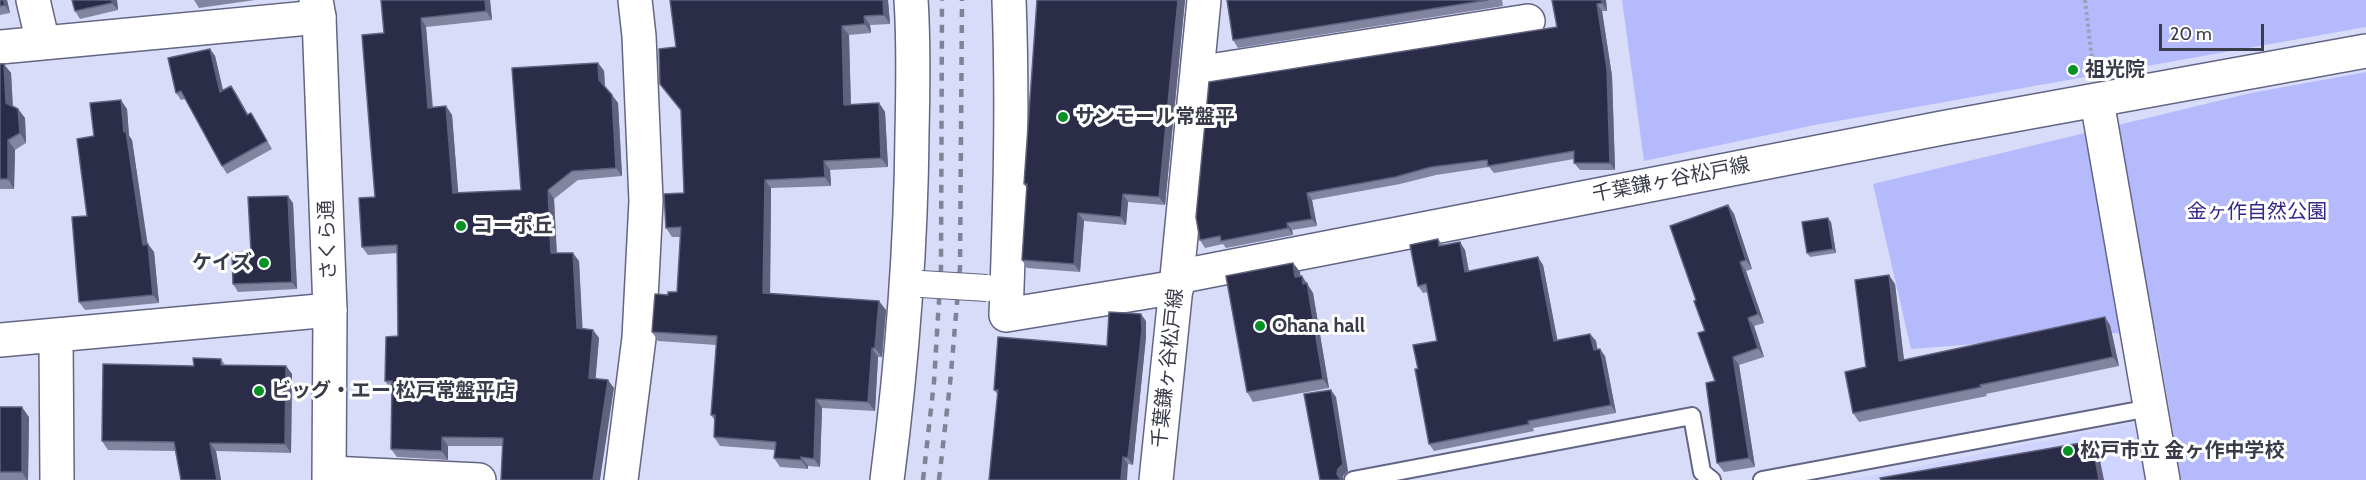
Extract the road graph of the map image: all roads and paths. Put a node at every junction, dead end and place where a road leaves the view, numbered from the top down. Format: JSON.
{"nodes":[{"id":1,"x":33,"y":0,"type":"edge"},
{"id":2,"x":635,"y":0,"type":"edge"},
{"id":3,"x":911,"y":0,"type":"edge"},
{"id":4,"x":1009,"y":0,"type":"edge"},
{"id":5,"x":1204,"y":0,"type":"edge"},
{"id":6,"x":2085,"y":0,"type":"edge"},
{"id":7,"x":317,"y":9,"type":"edge"},
{"id":8,"x":1528,"y":21,"type":"dead end"},
{"id":9,"x":44,"y":43,"type":"junction"},
{"id":10,"x":0,"y":46,"type":"edge"},
{"id":11,"x":2366,"y":51,"type":"edge"},
{"id":12,"x":1197,"y":73,"type":"junction"},
{"id":13,"x":2097,"y":101,"type":"junction"},
{"id":14,"x":1177,"y":282,"type":"junction"},
{"id":15,"x":921,"y":284,"type":"dead end"},
{"id":16,"x":987,"y":288,"type":"dead end"},
{"id":17,"x":330,"y":310,"type":"junction"},
{"id":18,"x":56,"y":336,"type":"junction"},
{"id":19,"x":0,"y":340,"type":"edge"},
{"id":20,"x":2150,"y":408,"type":"junction"},
{"id":21,"x":329,"y":476,"type":"edge"},
{"id":22,"x":57,"y":480,"type":"edge"},
{"id":23,"x":479,"y":480,"type":"edge"},
{"id":24,"x":621,"y":480,"type":"edge"},
{"id":25,"x":887,"y":480,"type":"edge"},
{"id":26,"x":1156,"y":480,"type":"edge"},
{"id":27,"x":1353,"y":480,"type":"edge"},
{"id":28,"x":1712,"y":480,"type":"edge"},
{"id":29,"x":1762,"y":480,"type":"edge"},
{"id":30,"x":2163,"y":480,"type":"edge"}],
"edges":[{"from":1,"to":9,"type":"street"},
{"from":2,"to":24,"type":"street"},
{"from":3,"to":25,"type":"street"},
{"from":4,"to":14,"type":"street"},
{"from":5,"to":12,"type":"street"},
{"from":6,"to":13,"type":"path"},
{"from":7,"to":9,"type":"street"},
{"from":7,"to":17,"type":"street","name":"さくら通"},
{"from":8,"to":12,"type":"street"},
{"from":9,"to":10,"type":"street"},
{"from":11,"to":13,"type":"street","name":"千葉鎌ヶ谷松戸線"},
{"from":12,"to":14,"type":"street"},
{"from":13,"to":14,"type":"street","name":"千葉鎌ヶ谷松戸線"},
{"from":13,"to":20,"type":"street"},
{"from":14,"to":26,"type":"street","name":"千葉鎌ヶ谷松戸線"},
{"from":15,"to":16,"type":"street","bridge":true},
{"from":17,"to":18,"type":"street"},
{"from":17,"to":21,"type":"street","name":"さくら通"},
{"from":18,"to":19,"type":"street"},
{"from":18,"to":22,"type":"street"},
{"from":20,"to":29,"type":"lane"},
{"from":20,"to":30,"type":"street"},
{"from":21,"to":23,"type":"street"},
{"from":27,"to":28,"type":"lane"}]}
